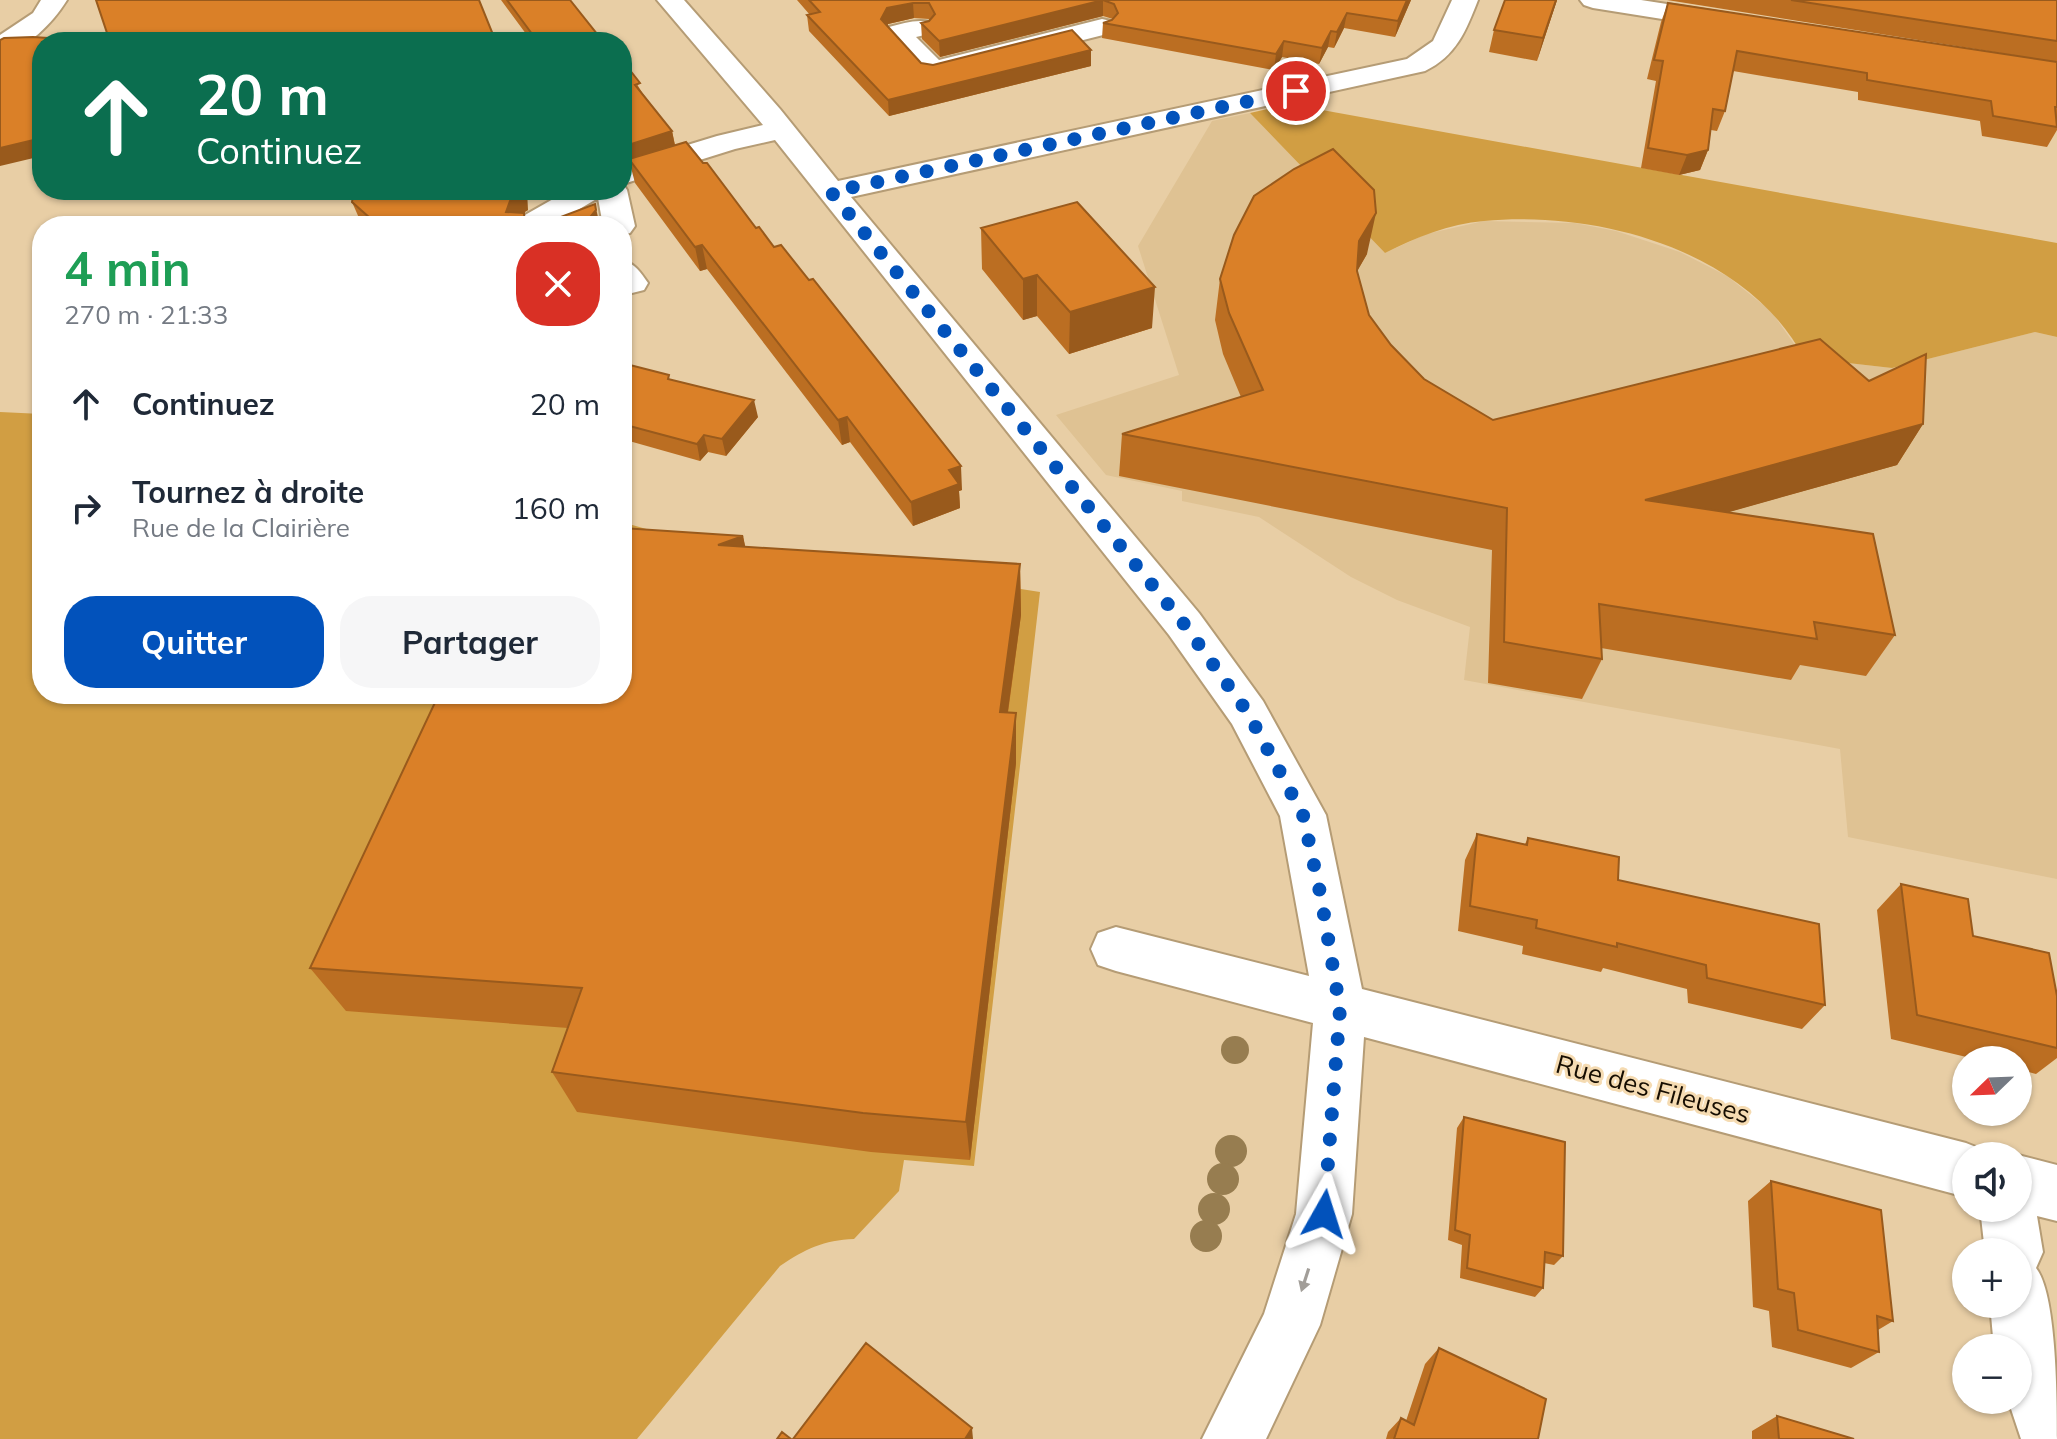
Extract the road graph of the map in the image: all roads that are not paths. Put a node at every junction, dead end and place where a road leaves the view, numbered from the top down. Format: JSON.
{"nodes":[{"id":1,"x":54,"y":0,"type":"edge"},
{"id":2,"x":670,"y":0,"type":"edge"},
{"id":3,"x":1465,"y":0,"type":"edge"},
{"id":4,"x":1593,"y":0,"type":"edge"},
{"id":5,"x":901,"y":9,"type":"edge"},
{"id":6,"x":1747,"y":24,"type":"edge"},
{"id":7,"x":1102,"y":27,"type":"dead end"},
{"id":8,"x":0,"y":47,"type":"edge"},
{"id":9,"x":781,"y":130,"type":"junction"},
{"id":10,"x":632,"y":172,"type":"edge"},
{"id":11,"x":831,"y":192,"type":"junction"},
{"id":12,"x":574,"y":200,"type":"edge"},
{"id":13,"x":546,"y":216,"type":"edge"},
{"id":14,"x":1116,"y":949,"type":"dead end"},
{"id":15,"x":1340,"y":1009,"type":"junction"},
{"id":16,"x":1952,"y":1166,"type":"edge"},
{"id":17,"x":2032,"y":1187,"type":"edge"},
{"id":18,"x":2057,"y":1193,"type":"edge"},
{"id":19,"x":2021,"y":1318,"type":"edge"},
{"id":20,"x":1233,"y":1439,"type":"edge"},
{"id":21,"x":2052,"y":1439,"type":"edge"}],
"edges":[{"from":1,"to":8,"type":"street"},
{"from":2,"to":9,"type":"street"},
{"from":3,"to":11,"type":"street"},
{"from":4,"to":6,"type":"street"},
{"from":5,"to":7,"type":"street"},
{"from":9,"to":10,"type":"street"},
{"from":9,"to":11,"type":"street"},
{"from":11,"to":15,"type":"street"},
{"from":12,"to":13,"type":"street"},
{"from":14,"to":15,"type":"street","name":"Rue des Fileuses"},
{"from":15,"to":16,"type":"street","name":"Rue des Fileuses"},
{"from":15,"to":20,"type":"street","one_way":true},
{"from":17,"to":18,"type":"street"},
{"from":19,"to":21,"type":"street"}]}
